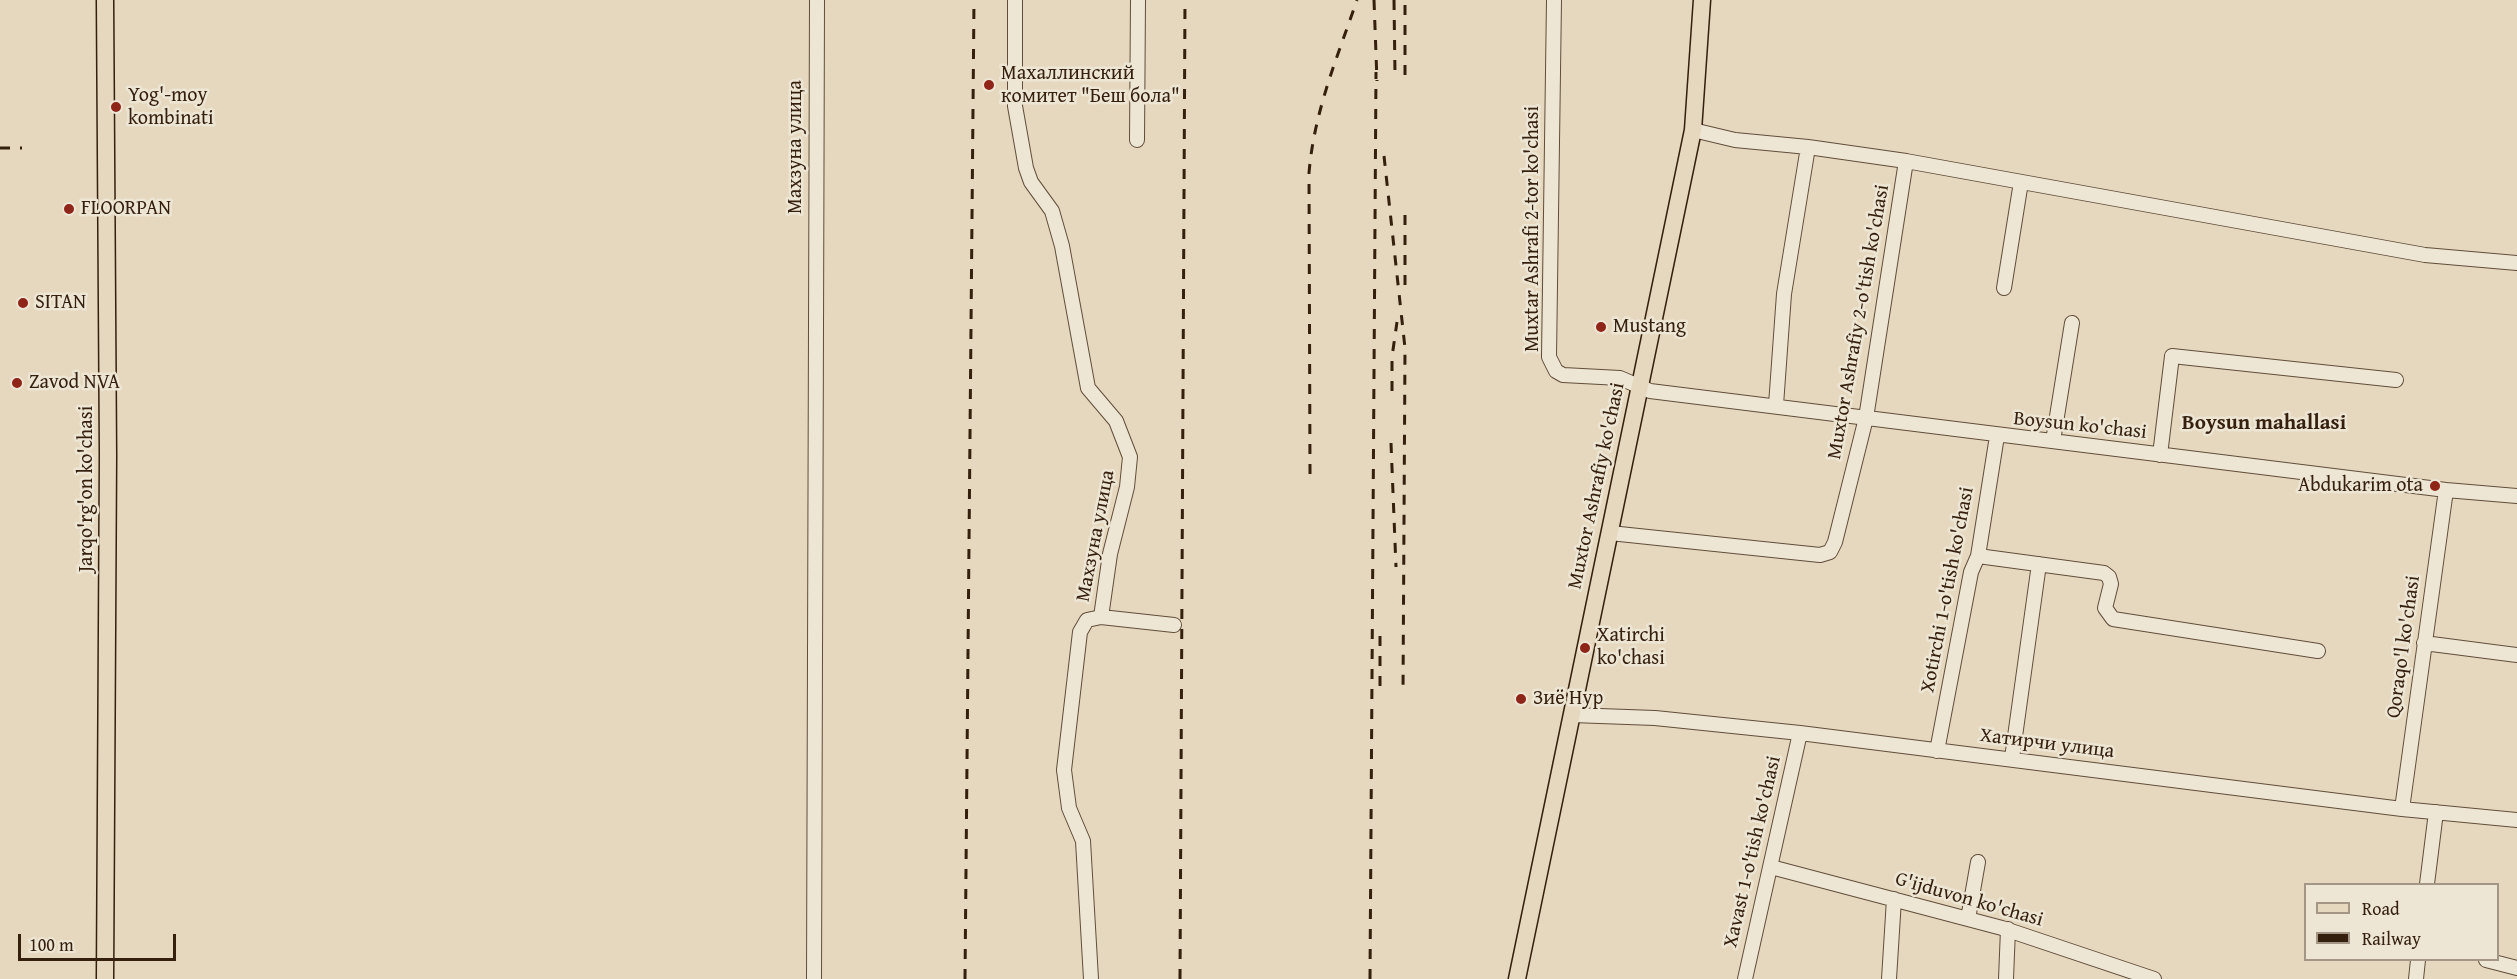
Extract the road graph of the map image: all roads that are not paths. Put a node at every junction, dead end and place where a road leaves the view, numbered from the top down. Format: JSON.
{"nodes":[{"id":1,"x":105,"y":0,"type":"edge"},
{"id":2,"x":115,"y":0,"type":"edge"},
{"id":3,"x":817,"y":0,"type":"edge"},
{"id":4,"x":1015,"y":0,"type":"edge"},
{"id":5,"x":1138,"y":0,"type":"edge"},
{"id":6,"x":1554,"y":0,"type":"edge"},
{"id":7,"x":1702,"y":0,"type":"edge"},
{"id":8,"x":1693,"y":130,"type":"junction"},
{"id":9,"x":1137,"y":140,"type":"dead end"},
{"id":10,"x":1808,"y":147,"type":"junction"},
{"id":11,"x":1906,"y":161,"type":"junction"},
{"id":12,"x":2021,"y":182,"type":"junction"},
{"id":13,"x":2517,"y":263,"type":"edge"},
{"id":14,"x":2004,"y":288,"type":"dead end"},
{"id":15,"x":2072,"y":323,"type":"dead end"},
{"id":16,"x":2396,"y":380,"type":"dead end"},
{"id":17,"x":1639,"y":388,"type":"junction"},
{"id":18,"x":1776,"y":405,"type":"junction"},
{"id":19,"x":1866,"y":418,"type":"junction"},
{"id":20,"x":1997,"y":436,"type":"junction"},
{"id":21,"x":2053,"y":441,"type":"junction"},
{"id":22,"x":2160,"y":454,"type":"junction"},
{"id":23,"x":2446,"y":490,"type":"junction"},
{"id":24,"x":2517,"y":496,"type":"edge"},
{"id":25,"x":1610,"y":534,"type":"junction"},
{"id":26,"x":1978,"y":556,"type":"junction"},
{"id":27,"x":2038,"y":564,"type":"junction"},
{"id":28,"x":1101,"y":617,"type":"junction"},
{"id":29,"x":1174,"y":625,"type":"dead end"},
{"id":30,"x":2424,"y":643,"type":"junction"},
{"id":31,"x":2318,"y":651,"type":"dead end"},
{"id":32,"x":2517,"y":655,"type":"edge"},
{"id":33,"x":1572,"y":715,"type":"junction"},
{"id":34,"x":1800,"y":733,"type":"junction"},
{"id":35,"x":1937,"y":751,"type":"junction"},
{"id":36,"x":2012,"y":758,"type":"junction"},
{"id":37,"x":2402,"y":809,"type":"junction"},
{"id":38,"x":2436,"y":812,"type":"junction"},
{"id":39,"x":2517,"y":820,"type":"edge"},
{"id":40,"x":1978,"y":862,"type":"dead end"},
{"id":41,"x":1771,"y":867,"type":"junction"},
{"id":42,"x":2427,"y":883,"type":"edge"},
{"id":43,"x":1894,"y":899,"type":"junction"},
{"id":44,"x":1968,"y":919,"type":"junction"},
{"id":45,"x":2008,"y":929,"type":"junction"},
{"id":46,"x":2418,"y":961,"type":"edge"},
{"id":47,"x":2490,"y":961,"type":"edge"},
{"id":48,"x":2115,"y":965,"type":"junction"},
{"id":49,"x":2517,"y":968,"type":"edge"},
{"id":50,"x":105,"y":979,"type":"edge"},
{"id":51,"x":115,"y":979,"type":"edge"},
{"id":52,"x":814,"y":979,"type":"edge"},
{"id":53,"x":1091,"y":979,"type":"edge"},
{"id":54,"x":1517,"y":979,"type":"edge"},
{"id":55,"x":1745,"y":979,"type":"edge"},
{"id":56,"x":1889,"y":979,"type":"edge"},
{"id":57,"x":2006,"y":979,"type":"edge"},
{"id":58,"x":2111,"y":979,"type":"edge"},
{"id":59,"x":2154,"y":979,"type":"edge"},
{"id":60,"x":2416,"y":979,"type":"edge"}],
"edges":[{"from":1,"to":50,"type":"main road","name":"Jarqo'rg'on ko'chasi"},
{"from":2,"to":51,"type":"main road","name":"Jarqo'rg'on ko'chasi"},
{"from":3,"to":52,"type":"street","name":"Махзуна улица"},
{"from":4,"to":28,"type":"street","name":"Махзуна улица"},
{"from":5,"to":9,"type":"street"},
{"from":6,"to":17,"type":"street","name":"Muxtar Ashrafi 2-tor ko'chasi"},
{"from":7,"to":8,"type":"main road","name":"Muxtor Ashrafiy ko'chasi"},
{"from":8,"to":10,"type":"street"},
{"from":8,"to":17,"type":"main road","name":"Muxtor Ashrafiy ko'chasi"},
{"from":10,"to":11,"type":"street"},
{"from":10,"to":18,"type":"street"},
{"from":11,"to":12,"type":"street"},
{"from":11,"to":19,"type":"street","name":"Muxtor Ashrafiy 2-o'tish ko'chasi"},
{"from":12,"to":13,"type":"street"},
{"from":12,"to":14,"type":"street"},
{"from":15,"to":21,"type":"street"},
{"from":16,"to":22,"type":"street"},
{"from":17,"to":18,"type":"street","name":"Boysun ko'chasi"},
{"from":17,"to":25,"type":"main road","name":"Muxtor Ashrafiy ko'chasi"},
{"from":18,"to":19,"type":"street","name":"Boysun ko'chasi"},
{"from":19,"to":20,"type":"street","name":"Boysun ko'chasi"},
{"from":19,"to":25,"type":"street","name":"Muxtor Ashrafiy 2-o'tish ko'chasi"},
{"from":20,"to":21,"type":"street","name":"Boysun ko'chasi"},
{"from":20,"to":26,"type":"street","name":"Xotirchi 1-o'tish ko'chasi"},
{"from":21,"to":22,"type":"street","name":"Boysun ko'chasi"},
{"from":22,"to":23,"type":"street","name":"Boysun ko'chasi"},
{"from":23,"to":24,"type":"street","name":"Boysun ko'chasi"},
{"from":23,"to":30,"type":"street","name":"Qoraqo'l ko'chasi"},
{"from":25,"to":33,"type":"main road","name":"Muxtor Ashrafiy ko'chasi"},
{"from":26,"to":27,"type":"street"},
{"from":26,"to":35,"type":"street","name":"Xotirchi 1-o'tish ko'chasi"},
{"from":27,"to":31,"type":"street"},
{"from":27,"to":36,"type":"street"},
{"from":28,"to":29,"type":"street"},
{"from":28,"to":53,"type":"street","name":"Махзуна улица"},
{"from":30,"to":32,"type":"street"},
{"from":30,"to":37,"type":"street","name":"Qoraqo'l ko'chasi"},
{"from":33,"to":34,"type":"street","name":"Хатирчи улица"},
{"from":33,"to":54,"type":"main road","name":"Muxtor Ashrafiy ko'chasi"},
{"from":34,"to":35,"type":"street","name":"Хатирчи улица"},
{"from":34,"to":41,"type":"street","name":"Xavast 1-o'tish ko'chasi"},
{"from":35,"to":36,"type":"street","name":"Хатирчи улица"},
{"from":36,"to":37,"type":"street","name":"Хатирчи улица"},
{"from":37,"to":38,"type":"street","name":"Хатирчи улица"},
{"from":38,"to":39,"type":"street","name":"Хатирчи улица"},
{"from":38,"to":42,"type":"street"},
{"from":40,"to":44,"type":"street"},
{"from":41,"to":43,"type":"street","name":"G'ijduvon ko'chasi"},
{"from":41,"to":55,"type":"street","name":"Xavast 1-o'tish ko'chasi"},
{"from":43,"to":44,"type":"street","name":"G'ijduvon ko'chasi"},
{"from":43,"to":56,"type":"street"},
{"from":44,"to":45,"type":"street","name":"G'ijduvon ko'chasi"},
{"from":45,"to":48,"type":"street","name":"G'ijduvon ko'chasi"},
{"from":45,"to":57,"type":"street"},
{"from":46,"to":60,"type":"street"},
{"from":47,"to":49,"type":"street"},
{"from":48,"to":58,"type":"street"},
{"from":48,"to":59,"type":"street","name":"G'ijduvon ko'chasi"}]}
